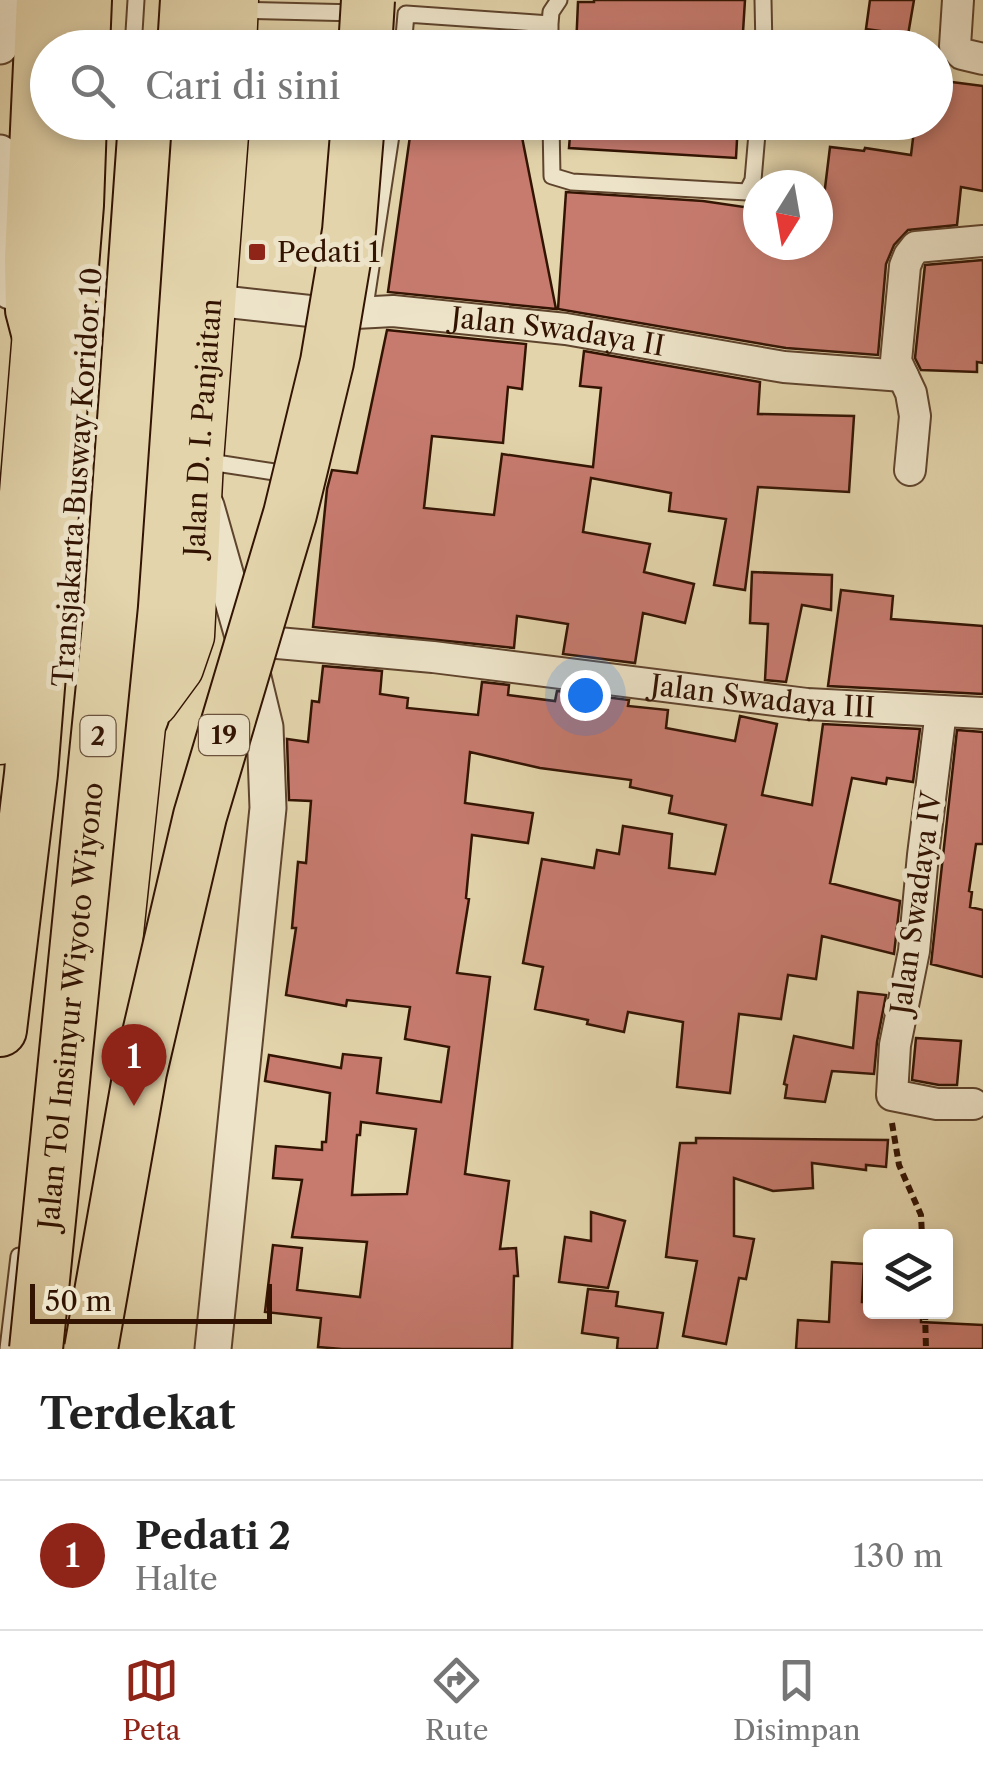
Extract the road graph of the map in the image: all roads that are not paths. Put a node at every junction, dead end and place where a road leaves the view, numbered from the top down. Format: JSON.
{"nodes":[{"id":1,"x":3,"y":0,"type":"edge"},
{"id":2,"x":43,"y":0,"type":"edge"},
{"id":3,"x":61,"y":0,"type":"edge"},
{"id":4,"x":74,"y":0,"type":"edge"},
{"id":5,"x":86,"y":0,"type":"edge"},
{"id":6,"x":136,"y":0,"type":"edge"},
{"id":7,"x":152,"y":0,"type":"edge"},
{"id":8,"x":167,"y":0,"type":"edge"},
{"id":9,"x":559,"y":0,"type":"edge"},
{"id":10,"x":763,"y":0,"type":"edge"},
{"id":11,"x":958,"y":0,"type":"edge"},
{"id":12,"x":387,"y":7,"type":"edge"},
{"id":13,"x":225,"y":12,"type":"edge"},
{"id":14,"x":550,"y":24,"type":"junction"},
{"id":15,"x":42,"y":30,"type":"edge"},
{"id":16,"x":59,"y":30,"type":"edge"},
{"id":17,"x":73,"y":30,"type":"edge"},
{"id":18,"x":85,"y":30,"type":"edge"},
{"id":19,"x":135,"y":30,"type":"edge"},
{"id":20,"x":151,"y":30,"type":"edge"},
{"id":21,"x":164,"y":30,"type":"edge"},
{"id":22,"x":204,"y":30,"type":"edge"},
{"id":23,"x":375,"y":30,"type":"edge"},
{"id":24,"x":550,"y":30,"type":"edge"},
{"id":25,"x":764,"y":30,"type":"edge"},
{"id":26,"x":0,"y":46,"type":"edge"},
{"id":27,"x":983,"y":59,"type":"edge"},
{"id":28,"x":37,"y":140,"type":"edge"},
{"id":29,"x":51,"y":140,"type":"edge"},
{"id":30,"x":67,"y":140,"type":"edge"},
{"id":31,"x":79,"y":140,"type":"edge"},
{"id":32,"x":144,"y":140,"type":"edge"},
{"id":33,"x":157,"y":140,"type":"edge"},
{"id":34,"x":180,"y":140,"type":"edge"},
{"id":35,"x":224,"y":140,"type":"edge"},
{"id":36,"x":357,"y":140,"type":"edge"},
{"id":37,"x":389,"y":140,"type":"edge"},
{"id":38,"x":551,"y":140,"type":"edge"},
{"id":39,"x":756,"y":140,"type":"edge"},
{"id":40,"x":0,"y":153,"type":"edge"},
{"id":41,"x":983,"y":240,"type":"edge"},
{"id":42,"x":210,"y":300,"type":"junction"},
{"id":43,"x":364,"y":312,"type":"junction"},
{"id":44,"x":37,"y":338,"type":"junction"},
{"id":45,"x":903,"y":376,"type":"junction"},
{"id":46,"x":48,"y":414,"type":"junction"},
{"id":47,"x":198,"y":469,"type":"junction"},
{"id":48,"x":910,"y":470,"type":"dead end"},
{"id":49,"x":324,"y":480,"type":"dead end"},
{"id":50,"x":9,"y":587,"type":"edge"},
{"id":51,"x":244,"y":640,"type":"junction"},
{"id":52,"x":86,"y":685,"type":"dead end"},
{"id":53,"x":941,"y":710,"type":"junction"},
{"id":54,"x":983,"y":713,"type":"edge"},
{"id":55,"x":0,"y":740,"type":"edge"},
{"id":56,"x":124,"y":767,"type":"junction"},
{"id":57,"x":75,"y":797,"type":"dead end"},
{"id":58,"x":71,"y":834,"type":"dead end"},
{"id":59,"x":0,"y":938,"type":"edge"},
{"id":60,"x":0,"y":1030,"type":"edge"},
{"id":61,"x":973,"y":1104,"type":"dead end"},
{"id":62,"x":22,"y":1231,"type":"dead end"},
{"id":63,"x":8,"y":1349,"type":"edge"},
{"id":64,"x":36,"y":1349,"type":"edge"},
{"id":65,"x":74,"y":1349,"type":"edge"},
{"id":66,"x":92,"y":1349,"type":"edge"},
{"id":67,"x":213,"y":1349,"type":"edge"}],
"edges":[{"from":1,"to":26,"type":"street"},
{"from":2,"to":15,"type":"highway"},
{"from":3,"to":16,"type":"highway"},
{"from":4,"to":17,"type":"lane"},
{"from":5,"to":18,"type":"highway"},
{"from":6,"to":19,"type":"lane"},
{"from":7,"to":20,"type":"highway"},
{"from":8,"to":21,"type":"highway"},
{"from":9,"to":14,"type":"lane"},
{"from":10,"to":25,"type":"lane"},
{"from":11,"to":27,"type":"street"},
{"from":12,"to":13,"type":"lane"},
{"from":12,"to":14,"type":"lane"},
{"from":12,"to":23,"type":"highway","bridge":true},
{"from":13,"to":22,"type":"highway"},
{"from":14,"to":24,"type":"lane"},
{"from":28,"to":44,"type":"highway"},
{"from":29,"to":44,"type":"highway"},
{"from":30,"to":46,"type":"lane","name":"Transjakarta Busway Koridor 10"},
{"from":31,"to":60,"type":"highway"},
{"from":32,"to":64,"type":"highway","name":"Jalan Tol Insinyur Wiyoto Wiyono","number":"2","bridge":true},
{"from":33,"to":56,"type":"highway","name":"Jalan D. I. Panjaitan"},
{"from":34,"to":56,"type":"highway"},
{"from":35,"to":42,"type":"highway","name":"Jalan D. I. Panjaitan"},
{"from":36,"to":66,"type":"highway","number":"19","bridge":true},
{"from":37,"to":43,"type":"lane"},
{"from":38,"to":39,"type":"lane"},
{"from":40,"to":44,"type":"street"},
{"from":41,"to":45,"type":"street"},
{"from":42,"to":43,"type":"street","name":"Jalan Swadaya II"},
{"from":42,"to":47,"type":"highway","name":"Jalan D. I. Panjaitan"},
{"from":43,"to":45,"type":"street","name":"Jalan Swadaya II"},
{"from":44,"to":46,"type":"lane","name":"Transjakarta Busway Koridor 10"},
{"from":44,"to":50,"type":"highway"},
{"from":45,"to":48,"type":"street"},
{"from":46,"to":59,"type":"lane","name":"Transjakarta Busway Koridor 10"},
{"from":47,"to":49,"type":"lane"},
{"from":47,"to":51,"type":"street"},
{"from":47,"to":56,"type":"highway","name":"Jalan D. I. Panjaitan"},
{"from":50,"to":55,"type":"highway"},
{"from":51,"to":53,"type":"street","name":"Jalan Swadaya III"},
{"from":51,"to":67,"type":"street"},
{"from":52,"to":57,"type":"lane","name":"Transjakarta Busway Koridor 10"},
{"from":53,"to":54,"type":"street","name":"Jalan Swadaya III"},
{"from":53,"to":61,"type":"street","name":"Jalan Swadaya IV"},
{"from":56,"to":58,"type":"lane"},
{"from":56,"to":65,"type":"highway","name":"Jalan D. I. Panjaitan"},
{"from":62,"to":63,"type":"lane"}]}
